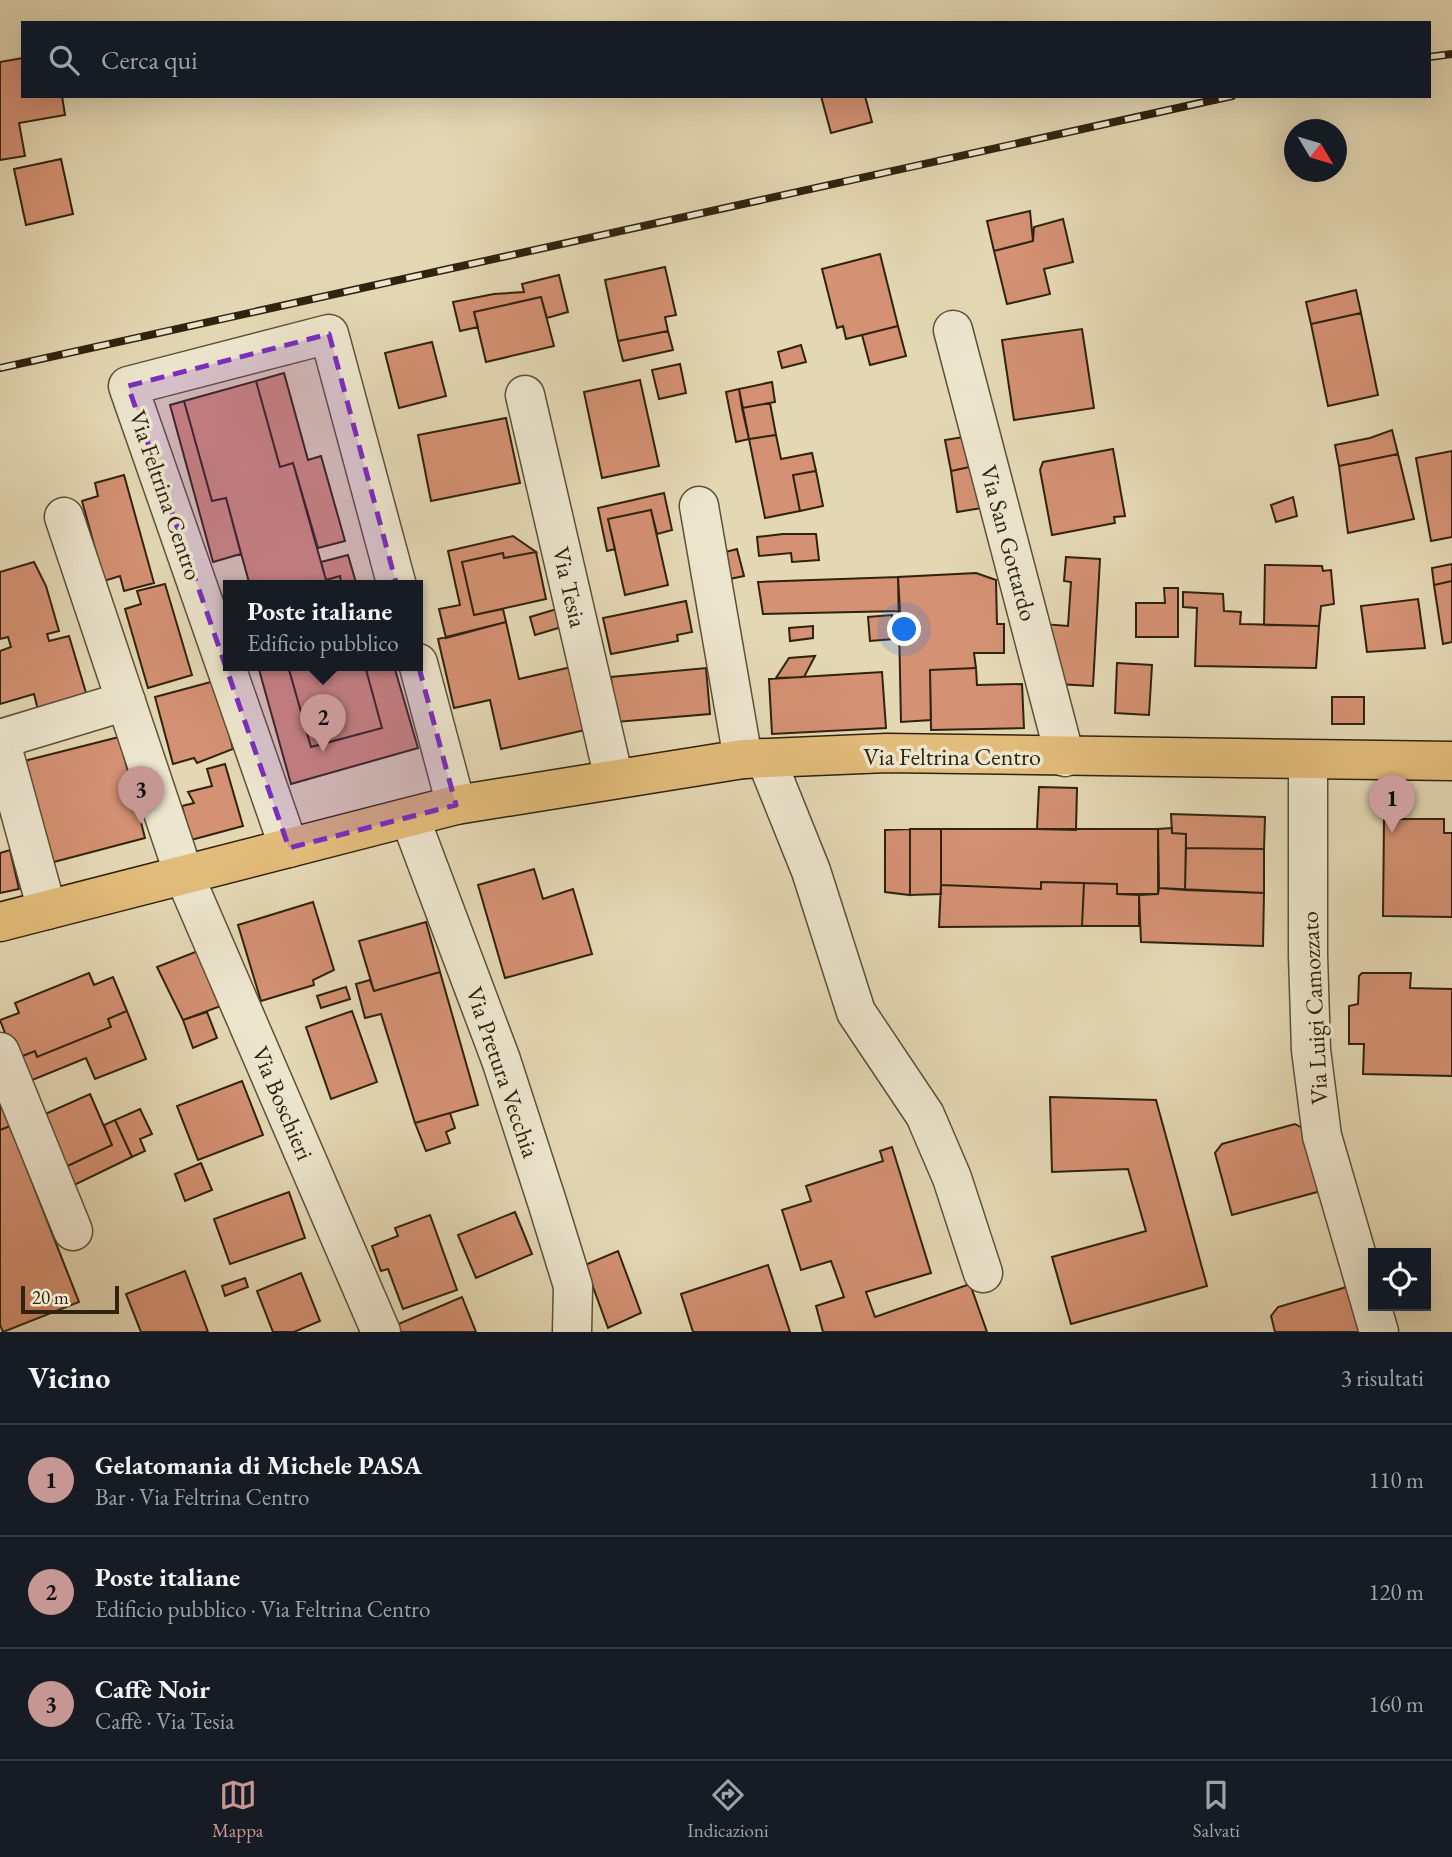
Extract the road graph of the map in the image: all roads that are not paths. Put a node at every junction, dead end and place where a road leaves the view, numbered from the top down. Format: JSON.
{"nodes":[{"id":1,"x":953,"y":330,"type":"dead end"},
{"id":2,"x":525,"y":395,"type":"dead end"},
{"id":3,"x":699,"y":506,"type":"dead end"},
{"id":4,"x":64,"y":517,"type":"dead end"},
{"id":5,"x":395,"y":580,"type":"edge"},
{"id":6,"x":223,"y":659,"type":"edge"},
{"id":7,"x":227,"y":671,"type":"edge"},
{"id":8,"x":420,"y":671,"type":"edge"},
{"id":9,"x":126,"y":701,"type":"junction"},
{"id":10,"x":1065,"y":757,"type":"junction"},
{"id":11,"x":755,"y":759,"type":"junction"},
{"id":12,"x":1308,"y":760,"type":"junction"},
{"id":13,"x":1452,"y":761,"type":"edge"},
{"id":14,"x":614,"y":779,"type":"junction"},
{"id":15,"x":456,"y":805,"type":"junction"},
{"id":16,"x":410,"y":818,"type":"junction"},
{"id":17,"x":289,"y":848,"type":"junction"},
{"id":18,"x":184,"y":875,"type":"junction"},
{"id":19,"x":47,"y":910,"type":"junction"},
{"id":20,"x":0,"y":922,"type":"edge"},
{"id":21,"x":0,"y":1052,"type":"edge"},
{"id":22,"x":73,"y":1231,"type":"dead end"},
{"id":23,"x":983,"y":1273,"type":"dead end"},
{"id":24,"x":381,"y":1332,"type":"edge"},
{"id":25,"x":572,"y":1332,"type":"edge"},
{"id":26,"x":1379,"y":1332,"type":"edge"}],
"edges":[{"from":1,"to":10,"type":"street","name":"Via San Gottardo"},
{"from":2,"to":14,"type":"street","name":"Via Tesia"},
{"from":3,"to":11,"type":"street"},
{"from":4,"to":9,"type":"street"},
{"from":5,"to":6,"type":"street","name":"Via Feltrina Centro"},
{"from":7,"to":17,"type":"street","name":"Via Feltrina Centro"},
{"from":8,"to":15,"type":"street"},
{"from":9,"to":18,"type":"street"},
{"from":9,"to":19,"type":"street"},
{"from":10,"to":11,"type":"main road","name":"Via Feltrina Centro"},
{"from":10,"to":12,"type":"main road","name":"Via Feltrina Centro"},
{"from":11,"to":14,"type":"main road","name":"Via Feltrina Centro"},
{"from":11,"to":23,"type":"street"},
{"from":12,"to":13,"type":"main road","name":"Via Feltrina Centro"},
{"from":12,"to":26,"type":"street","name":"Via Luigi Camozzato"},
{"from":14,"to":15,"type":"main road","name":"Via Feltrina Centro"},
{"from":15,"to":16,"type":"main road","name":"Via Feltrina Centro"},
{"from":16,"to":17,"type":"main road","name":"Via Feltrina Centro"},
{"from":16,"to":25,"type":"street","name":"Via Pretura Vecchia"},
{"from":17,"to":18,"type":"main road","name":"Via Feltrina Centro"},
{"from":18,"to":19,"type":"main road","name":"Via Feltrina Centro"},
{"from":18,"to":24,"type":"street","name":"Via Boschieri"},
{"from":19,"to":20,"type":"main road","name":"Via Feltrina Centro"},
{"from":21,"to":22,"type":"street"}]}
